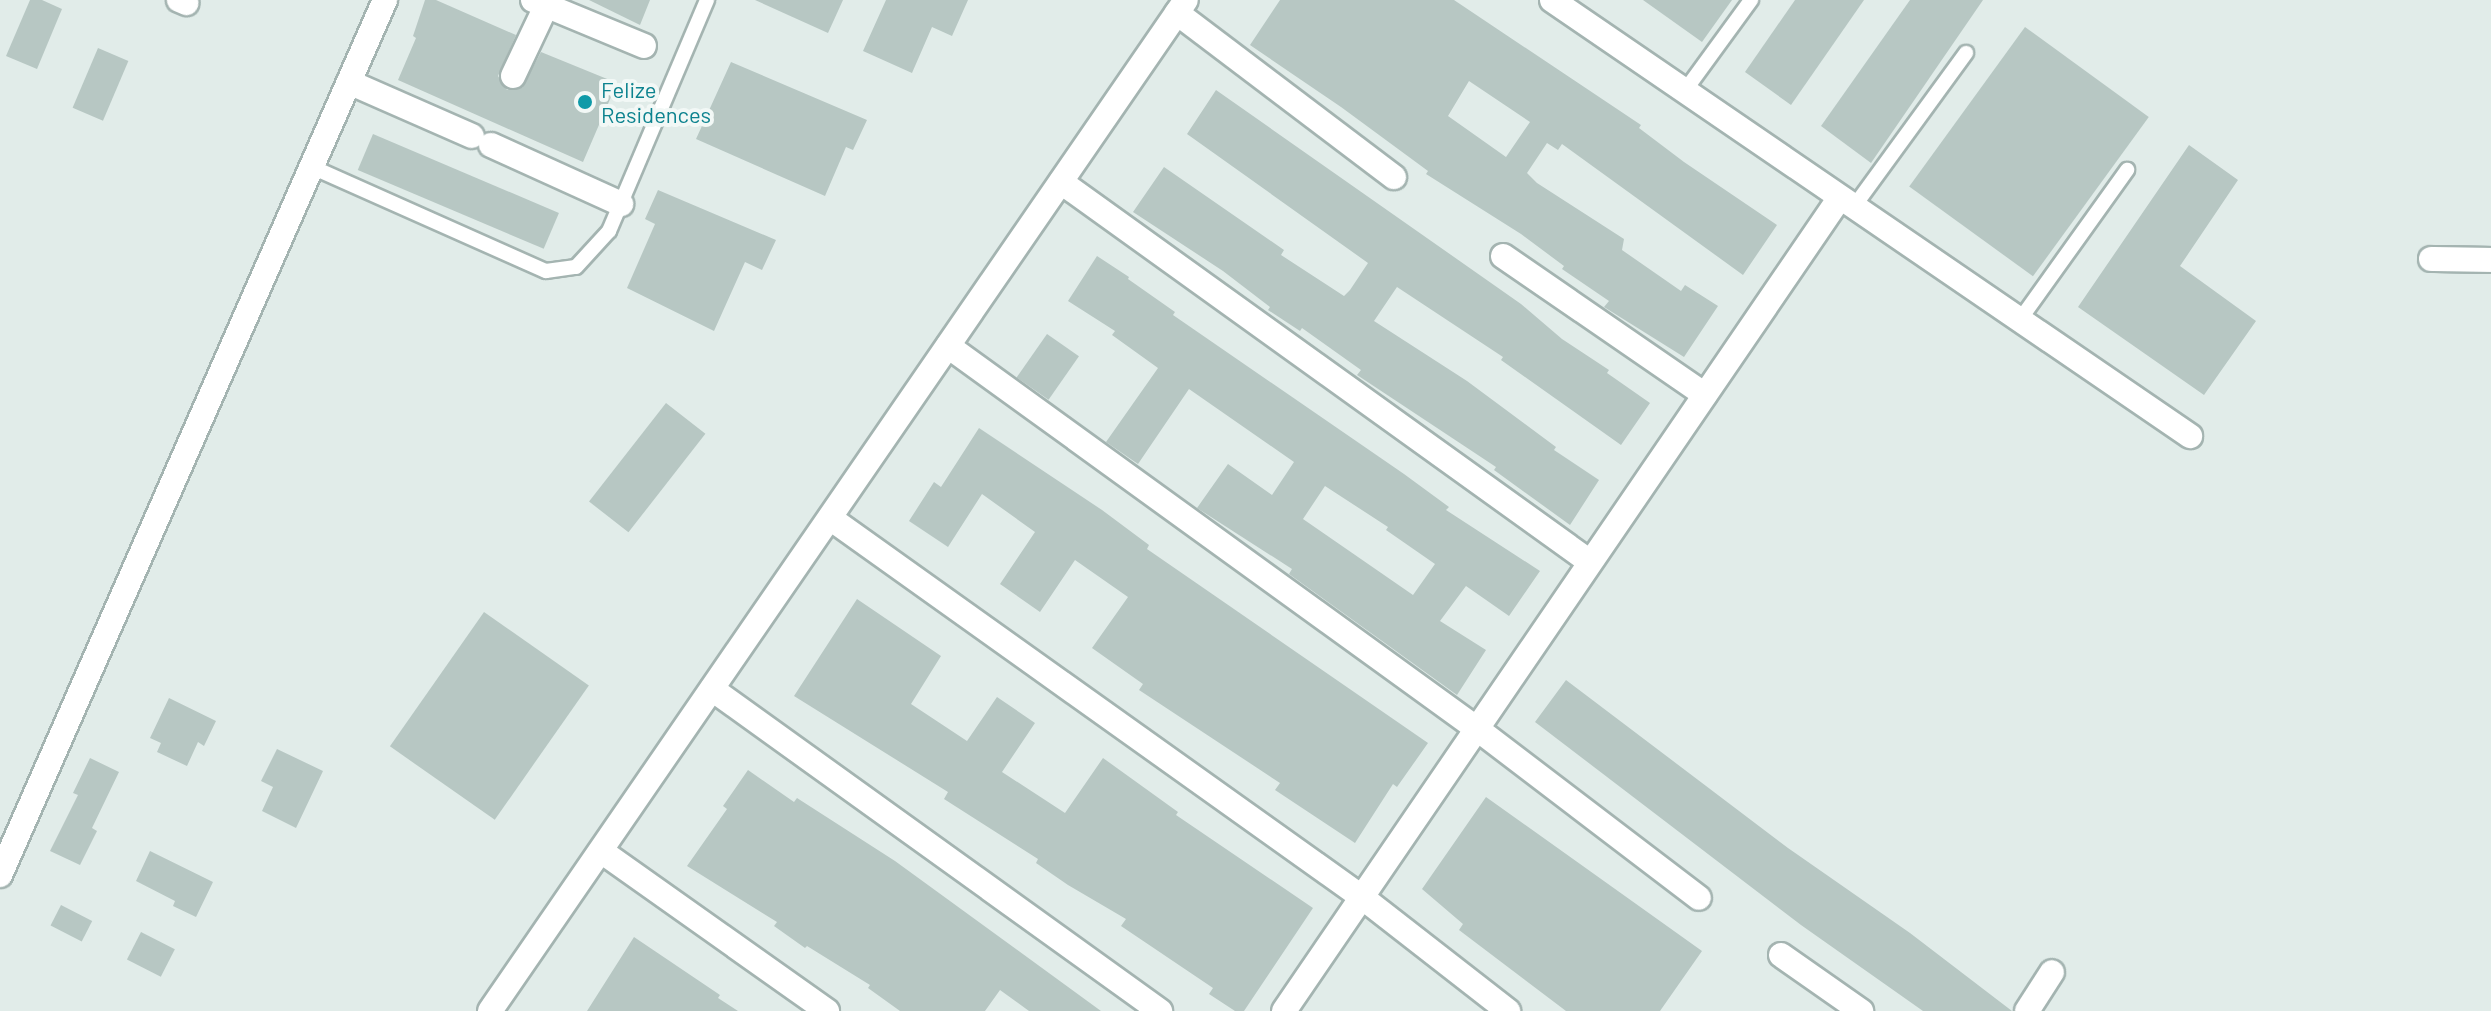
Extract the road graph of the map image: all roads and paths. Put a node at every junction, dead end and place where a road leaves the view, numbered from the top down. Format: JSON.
{"nodes":[{"id":1,"x":385,"y":0,"type":"edge"},
{"id":2,"x":707,"y":0,"type":"edge"},
{"id":3,"x":1552,"y":0,"type":"edge"},
{"id":4,"x":1751,"y":0,"type":"edge"},
{"id":5,"x":543,"y":2,"type":"edge"},
{"id":6,"x":1181,"y":6,"type":"edge"},
{"id":7,"x":644,"y":46,"type":"dead end"},
{"id":8,"x":1966,"y":53,"type":"dead end"},
{"id":9,"x":513,"y":76,"type":"dead end"},
{"id":10,"x":349,"y":82,"type":"junction"},
{"id":11,"x":1684,"y":92,"type":"junction"},
{"id":12,"x":312,"y":167,"type":"junction"},
{"id":13,"x":2127,"y":170,"type":"dead end"},
{"id":14,"x":1394,"y":177,"type":"dead end"},
{"id":15,"x":1061,"y":182,"type":"junction"},
{"id":16,"x":1846,"y":203,"type":"junction"},
{"id":17,"x":621,"y":204,"type":"junction"},
{"id":18,"x":1503,"y":256,"type":"dead end"},
{"id":19,"x":2431,"y":259,"type":"dead end"},
{"id":20,"x":2491,"y":260,"type":"edge"},
{"id":21,"x":2019,"y":321,"type":"junction"},
{"id":22,"x":948,"y":346,"type":"junction"},
{"id":23,"x":1705,"y":395,"type":"junction"},
{"id":24,"x":2190,"y":436,"type":"dead end"},
{"id":25,"x":830,"y":518,"type":"junction"},
{"id":26,"x":1590,"y":562,"type":"junction"},
{"id":27,"x":712,"y":689,"type":"junction"},
{"id":28,"x":1476,"y":728,"type":"junction"},
{"id":29,"x":601,"y":851,"type":"junction"},
{"id":30,"x":0,"y":875,"type":"edge"},
{"id":31,"x":1363,"y":898,"type":"junction"},
{"id":32,"x":1699,"y":898,"type":"dead end"},
{"id":33,"x":1781,"y":955,"type":"dead end"},
{"id":34,"x":2052,"y":972,"type":"dead end"},
{"id":35,"x":490,"y":1011,"type":"edge"},
{"id":36,"x":827,"y":1011,"type":"edge"},
{"id":37,"x":1160,"y":1011,"type":"edge"},
{"id":38,"x":1284,"y":1011,"type":"edge"},
{"id":39,"x":1508,"y":1011,"type":"edge"},
{"id":40,"x":1861,"y":1011,"type":"edge"},
{"id":41,"x":2027,"y":1011,"type":"edge"}],
"edges":[{"from":1,"to":10,"type":"street"},
{"from":2,"to":17,"type":"lane"},
{"from":3,"to":11,"type":"street"},
{"from":4,"to":11,"type":"lane"},
{"from":5,"to":7,"type":"street"},
{"from":5,"to":9,"type":"street"},
{"from":6,"to":14,"type":"street"},
{"from":6,"to":15,"type":"street"},
{"from":8,"to":16,"type":"lane"},
{"from":10,"to":12,"type":"street"},
{"from":10,"to":17,"type":"street"},
{"from":11,"to":16,"type":"street"},
{"from":12,"to":17,"type":"lane"},
{"from":12,"to":30,"type":"street"},
{"from":13,"to":21,"type":"lane"},
{"from":15,"to":22,"type":"street"},
{"from":15,"to":26,"type":"street"},
{"from":16,"to":21,"type":"street"},
{"from":16,"to":23,"type":"street"},
{"from":18,"to":23,"type":"street"},
{"from":19,"to":20,"type":"street"},
{"from":21,"to":24,"type":"street"},
{"from":22,"to":25,"type":"street"},
{"from":22,"to":28,"type":"street"},
{"from":23,"to":26,"type":"street"},
{"from":25,"to":27,"type":"street"},
{"from":25,"to":31,"type":"street"},
{"from":26,"to":28,"type":"street"},
{"from":27,"to":29,"type":"street"},
{"from":27,"to":37,"type":"street"},
{"from":28,"to":31,"type":"street"},
{"from":28,"to":32,"type":"street"},
{"from":29,"to":35,"type":"street"},
{"from":29,"to":36,"type":"street"},
{"from":31,"to":38,"type":"street"},
{"from":31,"to":39,"type":"street"},
{"from":33,"to":40,"type":"street"},
{"from":34,"to":41,"type":"street"}]}
